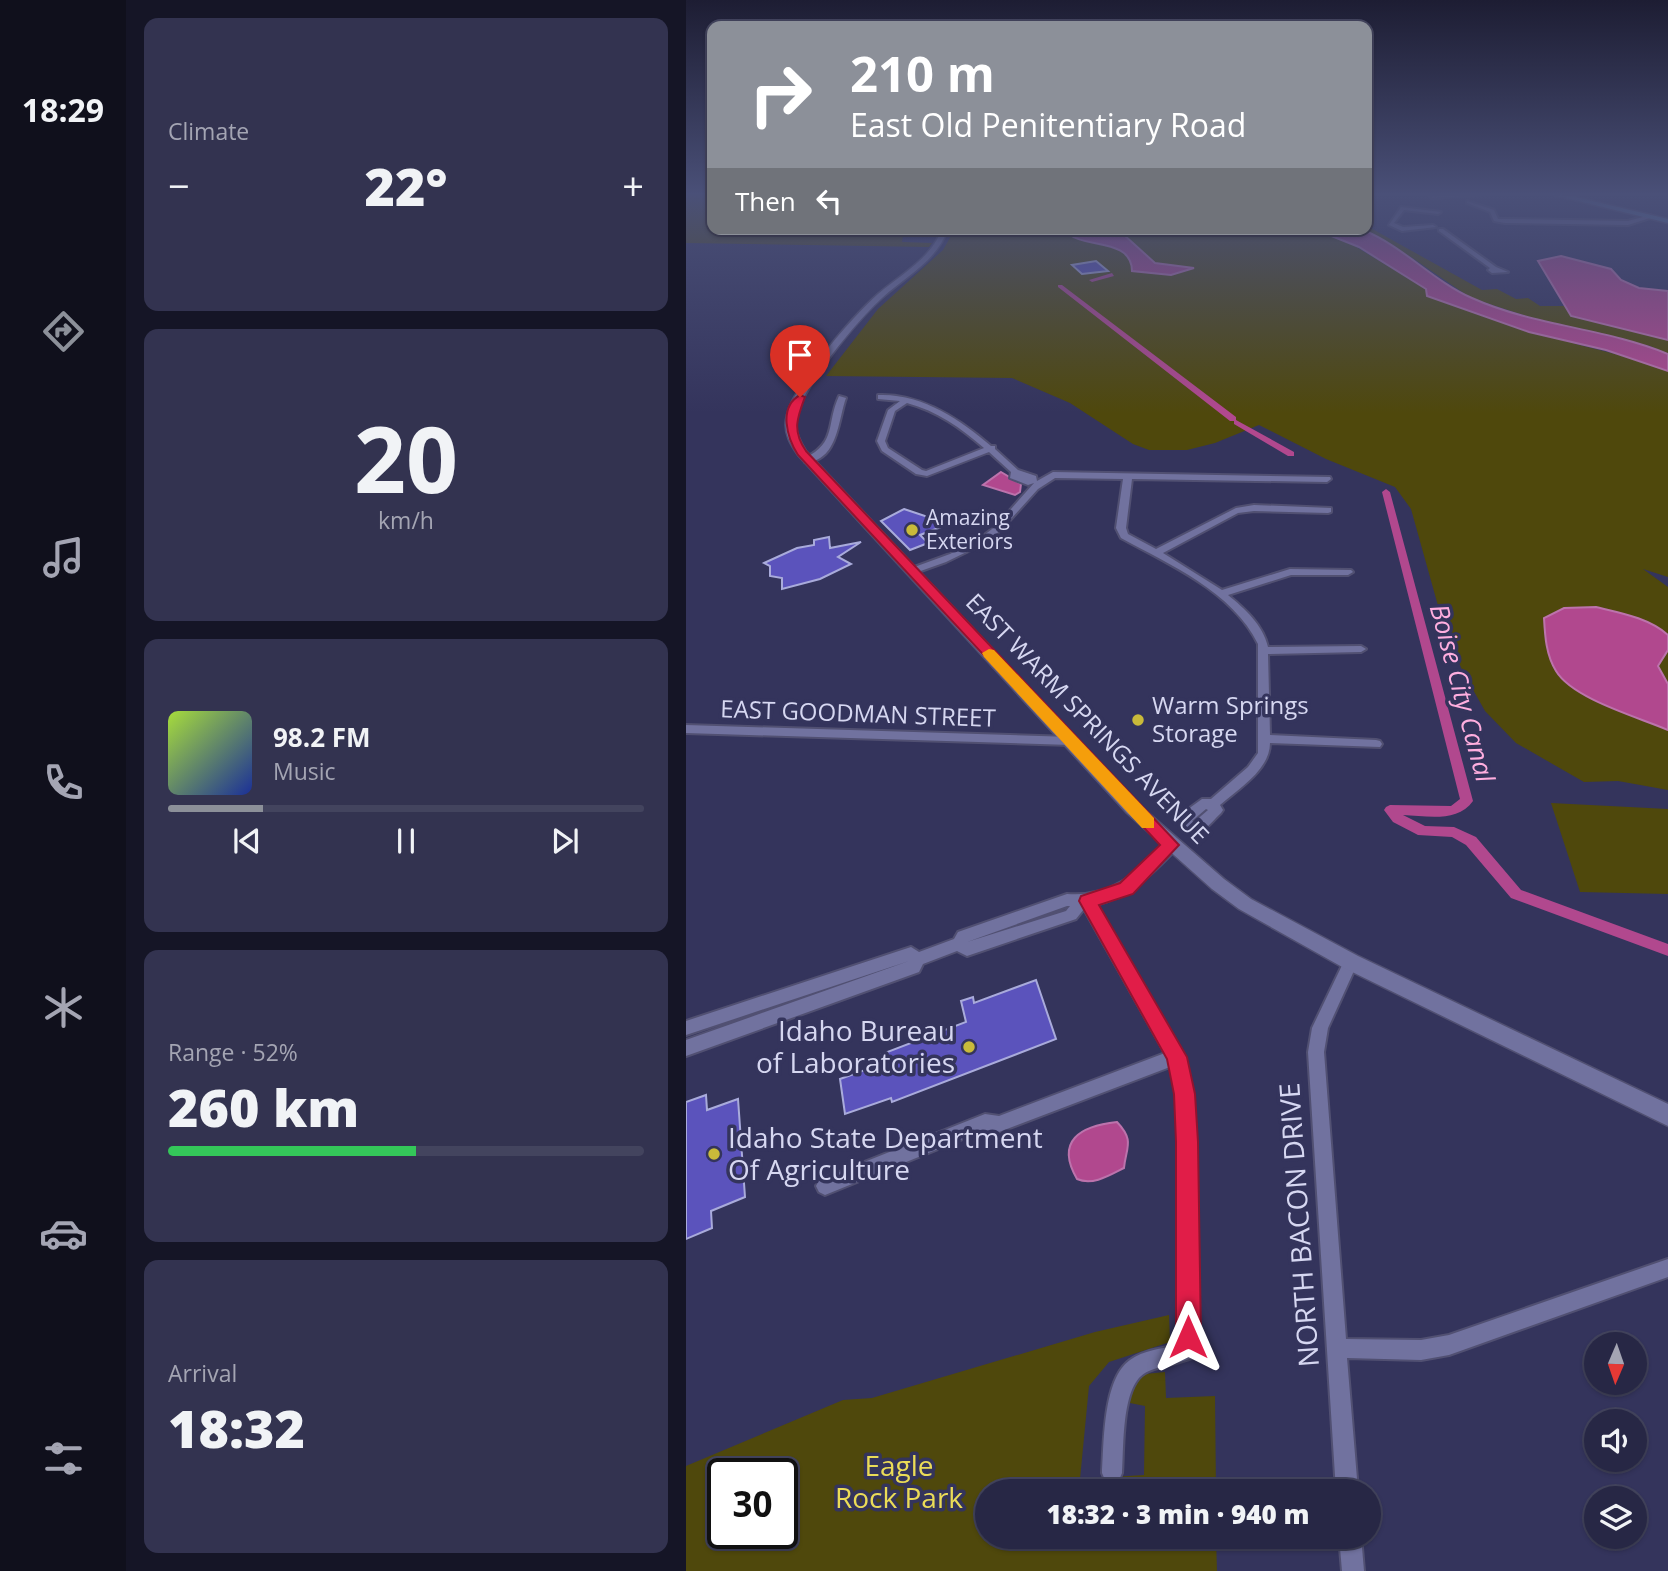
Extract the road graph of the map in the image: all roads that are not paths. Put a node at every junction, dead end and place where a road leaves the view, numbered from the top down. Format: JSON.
{"nodes":[{"id":1,"x":916,"y":266,"type":"edge"},
{"id":2,"x":881,"y":397,"type":"dead end"},
{"id":3,"x":842,"y":398,"type":"dead end"},
{"id":4,"x":907,"y":400,"type":"junction"},
{"id":5,"x":992,"y":448,"type":"junction"},
{"id":6,"x":808,"y":460,"type":"junction"},
{"id":7,"x":927,"y":474,"type":"joint"},
{"id":8,"x":1128,"y":475,"type":"junction"},
{"id":9,"x":1327,"y":478,"type":"dead end"},
{"id":10,"x":1036,"y":482,"type":"junction"},
{"id":11,"x":1328,"y":510,"type":"dead end"},
{"id":12,"x":1156,"y":553,"type":"junction"},
{"id":13,"x":912,"y":571,"type":"junction"},
{"id":14,"x":1349,"y":572,"type":"dead end"},
{"id":15,"x":1220,"y":594,"type":"junction"},
{"id":16,"x":1361,"y":649,"type":"dead end"},
{"id":17,"x":1263,"y":651,"type":"junction"},
{"id":18,"x":686,"y":729,"type":"edge"},
{"id":19,"x":1265,"y":739,"type":"junction"},
{"id":20,"x":1071,"y":741,"type":"junction"},
{"id":21,"x":1376,"y":744,"type":"dead end"},
{"id":22,"x":1213,"y":804,"type":"joint"},
{"id":23,"x":1169,"y":844,"type":"junction"},
{"id":24,"x":1084,"y":902,"type":"junction"},
{"id":25,"x":917,"y":959,"type":"junction"},
{"id":26,"x":1351,"y":962,"type":"junction"},
{"id":27,"x":686,"y":1028,"type":"edge"},
{"id":28,"x":686,"y":1048,"type":"edge"},
{"id":29,"x":1176,"y":1057,"type":"junction"},
{"id":30,"x":1668,"y":1115,"type":"edge"},
{"id":31,"x":825,"y":1186,"type":"dead end"},
{"id":32,"x":1668,"y":1268,"type":"edge"},
{"id":33,"x":1338,"y":1348,"type":"junction"},
{"id":34,"x":1112,"y":1473,"type":"dead end"},
{"id":35,"x":1346,"y":1479,"type":"edge"},
{"id":36,"x":1351,"y":1549,"type":"edge"},
{"id":37,"x":1353,"y":1571,"type":"edge"}],
"edges":[{"from":1,"to":6,"type":"street","name":"EAST WARM SPRINGS AVENUE"},
{"from":2,"to":4,"type":"street"},
{"from":3,"to":6,"type":"street"},
{"from":4,"to":5,"type":"street"},
{"from":4,"to":7,"type":"street"},
{"from":5,"to":7,"type":"street"},
{"from":5,"to":10,"type":"street"},
{"from":6,"to":13,"type":"street","name":"EAST WARM SPRINGS AVENUE"},
{"from":8,"to":9,"type":"street"},
{"from":8,"to":10,"type":"street"},
{"from":8,"to":12,"type":"street"},
{"from":10,"to":13,"type":"street"},
{"from":11,"to":12,"type":"street"},
{"from":12,"to":15,"type":"street"},
{"from":13,"to":20,"type":"street","name":"EAST WARM SPRINGS AVENUE"},
{"from":14,"to":15,"type":"street"},
{"from":15,"to":17,"type":"street"},
{"from":16,"to":17,"type":"street"},
{"from":17,"to":19,"type":"street"},
{"from":18,"to":20,"type":"street","name":"EAST GOODMAN STREET"},
{"from":19,"to":21,"type":"street"},
{"from":19,"to":22,"type":"street"},
{"from":20,"to":23,"type":"street","name":"EAST WARM SPRINGS AVENUE"},
{"from":22,"to":23,"type":"street"},
{"from":23,"to":24,"type":"street"},
{"from":23,"to":26,"type":"street","name":"EAST WARM SPRINGS AVENUE"},
{"from":24,"to":25,"type":"street"},
{"from":24,"to":29,"type":"street"},
{"from":25,"to":27,"type":"street"},
{"from":25,"to":28,"type":"street"},
{"from":26,"to":30,"type":"street","name":"EAST WARM SPRINGS AVENUE"},
{"from":26,"to":33,"type":"street","name":"NORTH BACON DRIVE"},
{"from":29,"to":31,"type":"street"},
{"from":29,"to":34,"type":"street"},
{"from":32,"to":33,"type":"street"},
{"from":33,"to":35,"type":"street","name":"NORTH BACON DRIVE"},
{"from":36,"to":37,"type":"street"}]}
